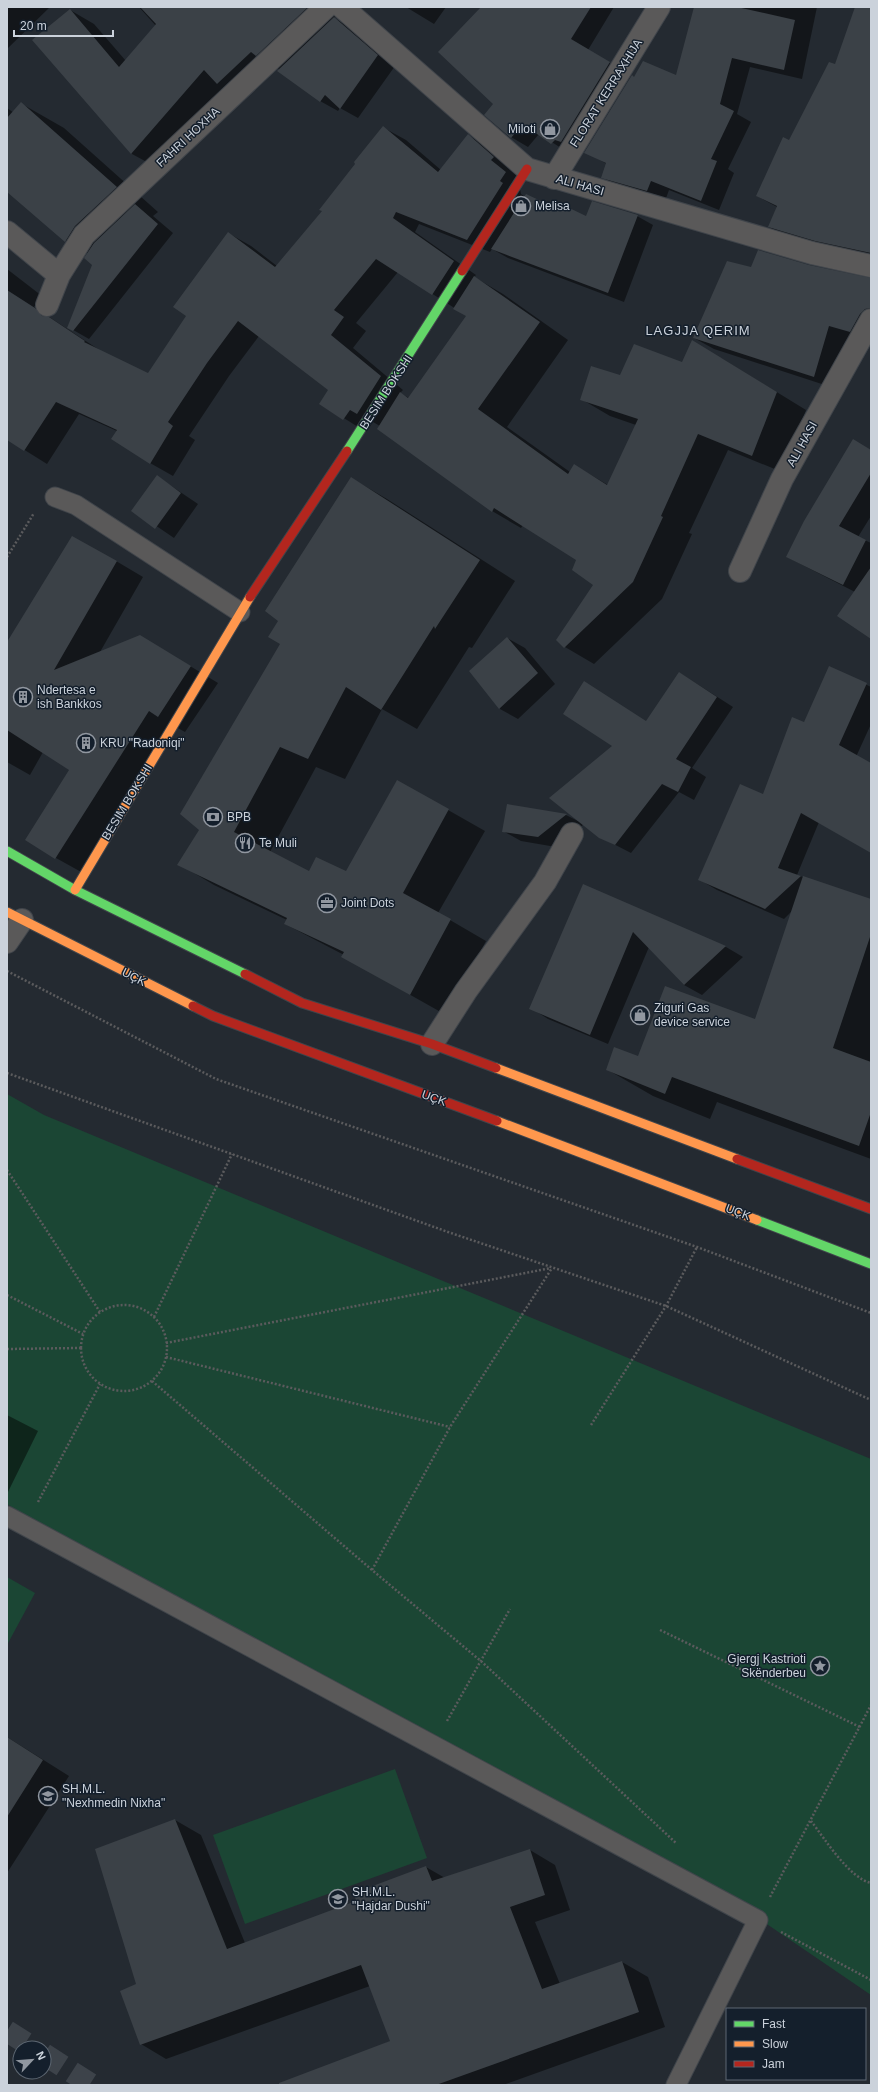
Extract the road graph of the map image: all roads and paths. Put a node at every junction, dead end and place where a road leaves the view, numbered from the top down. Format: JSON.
{"nodes":[{"id":1,"x":326,"y":7,"type":"edge"},
{"id":2,"x":342,"y":7,"type":"edge"},
{"id":3,"x":659,"y":7,"type":"edge"},
{"id":4,"x":527,"y":169,"type":"junction"},
{"id":5,"x":554,"y":178,"type":"junction"},
{"id":6,"x":7,"y":232,"type":"edge"},
{"id":7,"x":871,"y":266,"type":"edge"},
{"id":8,"x":59,"y":275,"type":"junction"},
{"id":9,"x":48,"y":305,"type":"dead end"},
{"id":10,"x":871,"y":320,"type":"edge"},
{"id":11,"x":55,"y":497,"type":"joint"},
{"id":12,"x":7,"y":557,"type":"edge"},
{"id":13,"x":740,"y":571,"type":"dead end"},
{"id":14,"x":240,"y":612,"type":"junction"},
{"id":15,"x":572,"y":834,"type":"dead end"},
{"id":16,"x":7,"y":851,"type":"edge"},
{"id":17,"x":75,"y":890,"type":"junction"},
{"id":18,"x":15,"y":916,"type":"edge"},
{"id":19,"x":7,"y":942,"type":"edge"},
{"id":20,"x":7,"y":971,"type":"edge"},
{"id":21,"x":432,"y":1044,"type":"junction"},
{"id":22,"x":7,"y":1073,"type":"edge"},
{"id":23,"x":232,"y":1154,"type":"junction"},
{"id":24,"x":7,"y":1170,"type":"edge"},
{"id":25,"x":871,"y":1209,"type":"edge"},
{"id":26,"x":697,"y":1246,"type":"junction"},
{"id":27,"x":871,"y":1264,"type":"edge"},
{"id":28,"x":552,"y":1268,"type":"junction"},
{"id":29,"x":7,"y":1295,"type":"edge"},
{"id":30,"x":666,"y":1306,"type":"junction"},
{"id":31,"x":100,"y":1312,"type":"junction"},
{"id":32,"x":871,"y":1314,"type":"edge"},
{"id":33,"x":154,"y":1317,"type":"junction"},
{"id":34,"x":83,"y":1334,"type":"junction"},
{"id":35,"x":166,"y":1343,"type":"junction"},
{"id":36,"x":80,"y":1348,"type":"junction"},
{"id":37,"x":7,"y":1349,"type":"edge"},
{"id":38,"x":166,"y":1357,"type":"junction"},
{"id":39,"x":152,"y":1381,"type":"junction"},
{"id":40,"x":100,"y":1384,"type":"junction"},
{"id":41,"x":871,"y":1400,"type":"edge"},
{"id":42,"x":592,"y":1425,"type":"dead end"},
{"id":43,"x":450,"y":1427,"type":"junction"},
{"id":44,"x":7,"y":1516,"type":"edge"},
{"id":45,"x":26,"y":1526,"type":"junction"},
{"id":46,"x":372,"y":1570,"type":"junction"},
{"id":47,"x":510,"y":1608,"type":"dead end"},
{"id":48,"x":660,"y":1630,"type":"dead end"},
{"id":49,"x":482,"y":1662,"type":"junction"},
{"id":50,"x":871,"y":1705,"type":"edge"},
{"id":51,"x":860,"y":1727,"type":"junction"},
{"id":52,"x":433,"y":1745,"type":"junction"},
{"id":53,"x":811,"y":1821,"type":"junction"},
{"id":54,"x":677,"y":1845,"type":"dead end"},
{"id":55,"x":871,"y":1883,"type":"edge"},
{"id":56,"x":758,"y":1920,"type":"junction"},
{"id":57,"x":871,"y":1980,"type":"edge"},
{"id":58,"x":676,"y":2085,"type":"edge"}],
"edges":[{"from":1,"to":8,"type":"street","name":"FAHRI HOXHA"},
{"from":2,"to":4,"type":"street","name":"ALI HASI"},
{"from":3,"to":5,"type":"street","name":"FLORAT KERRAXHIJA"},
{"from":4,"to":5,"type":"street","name":"ALI HASI"},
{"from":4,"to":14,"type":"street","name":"BESIM BOKSHI"},
{"from":5,"to":7,"type":"street","name":"ALI HASI"},
{"from":6,"to":8,"type":"street"},
{"from":8,"to":9,"type":"street","name":"FAHRI HOXHA"},
{"from":10,"to":13,"type":"street","name":"ALI HASI"},
{"from":11,"to":12,"type":"path"},
{"from":11,"to":14,"type":"lane"},
{"from":14,"to":17,"type":"street","name":"BESIM BOKSHI"},
{"from":15,"to":21,"type":"street"},
{"from":16,"to":17,"type":"street"},
{"from":17,"to":21,"type":"street"},
{"from":18,"to":19,"type":"street"},
{"from":18,"to":27,"type":"street","name":"UÇK"},
{"from":20,"to":26,"type":"path"},
{"from":21,"to":25,"type":"street"},
{"from":22,"to":23,"type":"path"},
{"from":23,"to":28,"type":"path"},
{"from":23,"to":33,"type":"path"},
{"from":24,"to":31,"type":"path"},
{"from":26,"to":30,"type":"path"},
{"from":26,"to":32,"type":"path"},
{"from":28,"to":30,"type":"path"},
{"from":28,"to":35,"type":"path"},
{"from":28,"to":43,"type":"path"},
{"from":29,"to":34,"type":"path"},
{"from":30,"to":41,"type":"path"},
{"from":30,"to":42,"type":"path"},
{"from":31,"to":33,"type":"path"},
{"from":31,"to":34,"type":"path"},
{"from":33,"to":35,"type":"path"},
{"from":34,"to":36,"type":"path"},
{"from":35,"to":38,"type":"path"},
{"from":36,"to":37,"type":"path"},
{"from":36,"to":40,"type":"path"},
{"from":38,"to":39,"type":"path"},
{"from":38,"to":43,"type":"path"},
{"from":39,"to":40,"type":"path"},
{"from":39,"to":46,"type":"path"},
{"from":40,"to":45,"type":"path"},
{"from":43,"to":46,"type":"path"},
{"from":44,"to":45,"type":"lane"},
{"from":45,"to":52,"type":"lane"},
{"from":46,"to":49,"type":"path"},
{"from":47,"to":49,"type":"path"},
{"from":48,"to":51,"type":"path"},
{"from":49,"to":52,"type":"path"},
{"from":49,"to":54,"type":"path"},
{"from":50,"to":51,"type":"path"},
{"from":51,"to":53,"type":"path"},
{"from":52,"to":56,"type":"lane"},
{"from":53,"to":55,"type":"path"},
{"from":53,"to":56,"type":"path"},
{"from":56,"to":57,"type":"path"},
{"from":56,"to":58,"type":"lane"}]}
